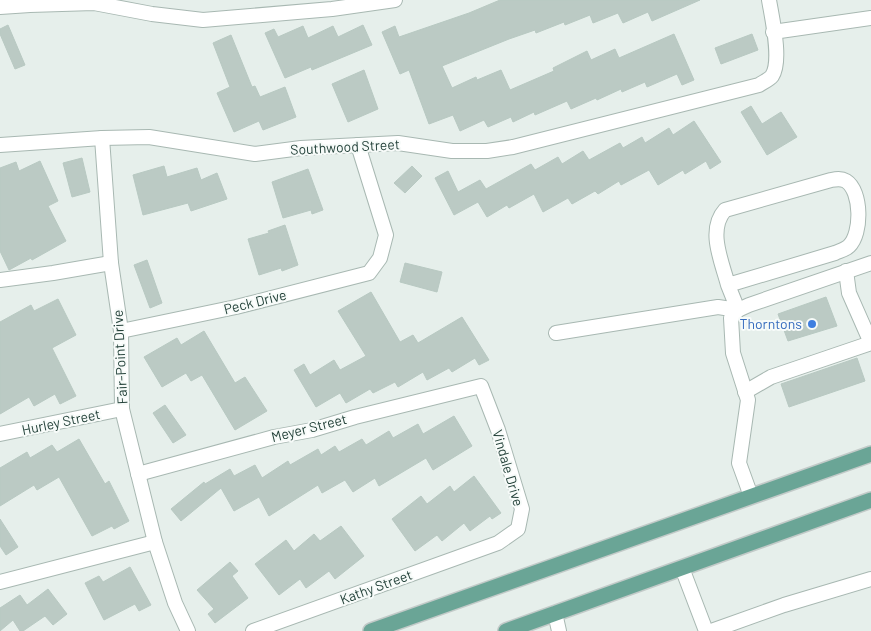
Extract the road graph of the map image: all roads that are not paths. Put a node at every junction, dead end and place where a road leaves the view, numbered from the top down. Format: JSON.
{"nodes":[{"id":1,"x":395,"y":0,"type":"edge"},
{"id":2,"x":769,"y":0,"type":"edge"},
{"id":3,"x":0,"y":7,"type":"edge"},
{"id":4,"x":871,"y":18,"type":"edge"},
{"id":5,"x":774,"y":32,"type":"junction"},
{"id":6,"x":102,"y":138,"type":"junction"},
{"id":7,"x":0,"y":145,"type":"edge"},
{"id":8,"x":358,"y":145,"type":"junction"},
{"id":9,"x":111,"y":263,"type":"junction"},
{"id":10,"x":871,"y":263,"type":"edge"},
{"id":11,"x":846,"y":272,"type":"junction"},
{"id":12,"x":0,"y":280,"type":"edge"},
{"id":13,"x":728,"y":285,"type":"junction"},
{"id":14,"x":738,"y":310,"type":"junction"},
{"id":15,"x":121,"y":331,"type":"junction"},
{"id":16,"x":556,"y":333,"type":"dead end"},
{"id":17,"x":870,"y":343,"type":"edge"},
{"id":18,"x":481,"y":386,"type":"joint"},
{"id":19,"x":745,"y":392,"type":"junction"},
{"id":20,"x":122,"y":409,"type":"junction"},
{"id":21,"x":0,"y":434,"type":"edge"},
{"id":22,"x":871,"y":454,"type":"edge"},
{"id":23,"x":138,"y":474,"type":"junction"},
{"id":24,"x":751,"y":496,"type":"junction"},
{"id":25,"x":871,"y":500,"type":"edge"},
{"id":26,"x":156,"y":542,"type":"junction"},
{"id":27,"x":498,"y":543,"type":"joint"},
{"id":28,"x":682,"y":568,"type":"junction"},
{"id":29,"x":871,"y":579,"type":"edge"},
{"id":30,"x":0,"y":582,"type":"edge"},
{"id":31,"x":554,"y":613,"type":"junction"},
{"id":32,"x":188,"y":631,"type":"edge"},
{"id":33,"x":253,"y":631,"type":"edge"},
{"id":34,"x":371,"y":631,"type":"edge"},
{"id":35,"x":506,"y":631,"type":"edge"},
{"id":36,"x":560,"y":631,"type":"edge"},
{"id":37,"x":706,"y":631,"type":"edge"},
{"id":38,"x":711,"y":631,"type":"edge"}],
"edges":[{"from":1,"to":3,"type":"street"},
{"from":2,"to":5,"type":"street"},
{"from":4,"to":5,"type":"street"},
{"from":5,"to":8,"type":"street","name":"Southwood Street"},
{"from":6,"to":7,"type":"street","name":"Southwood Street"},
{"from":6,"to":8,"type":"street","name":"Southwood Street"},
{"from":6,"to":9,"type":"street","name":"Fair-Point Drive"},
{"from":8,"to":15,"type":"street","name":"Peck Drive"},
{"from":9,"to":12,"type":"street"},
{"from":9,"to":15,"type":"street","name":"Fair-Point Drive"},
{"from":10,"to":11,"type":"street"},
{"from":11,"to":14,"type":"street"},
{"from":11,"to":17,"type":"street"},
{"from":13,"to":13,"type":"street"},
{"from":13,"to":14,"type":"street"},
{"from":14,"to":16,"type":"street"},
{"from":14,"to":19,"type":"street"},
{"from":15,"to":20,"type":"street","name":"Fair-Point Drive"},
{"from":17,"to":19,"type":"street"},
{"from":18,"to":23,"type":"street","name":"Meyer Street"},
{"from":18,"to":27,"type":"street","name":"Vindale Drive"},
{"from":19,"to":24,"type":"street"},
{"from":20,"to":21,"type":"street","name":"Hurley Street"},
{"from":20,"to":23,"type":"street","name":"Fair-Point Drive"},
{"from":22,"to":24,"type":"main road"},
{"from":23,"to":26,"type":"street","name":"Fair-Point Drive"},
{"from":24,"to":34,"type":"main road"},
{"from":25,"to":28,"type":"main road"},
{"from":26,"to":30,"type":"street"},
{"from":26,"to":32,"type":"street"},
{"from":27,"to":33,"type":"street","name":"Kathy Street"},
{"from":28,"to":31,"type":"main road"},
{"from":28,"to":37,"type":"street"},
{"from":29,"to":38,"type":"street"},
{"from":31,"to":35,"type":"main road"},
{"from":31,"to":36,"type":"street"}]}
